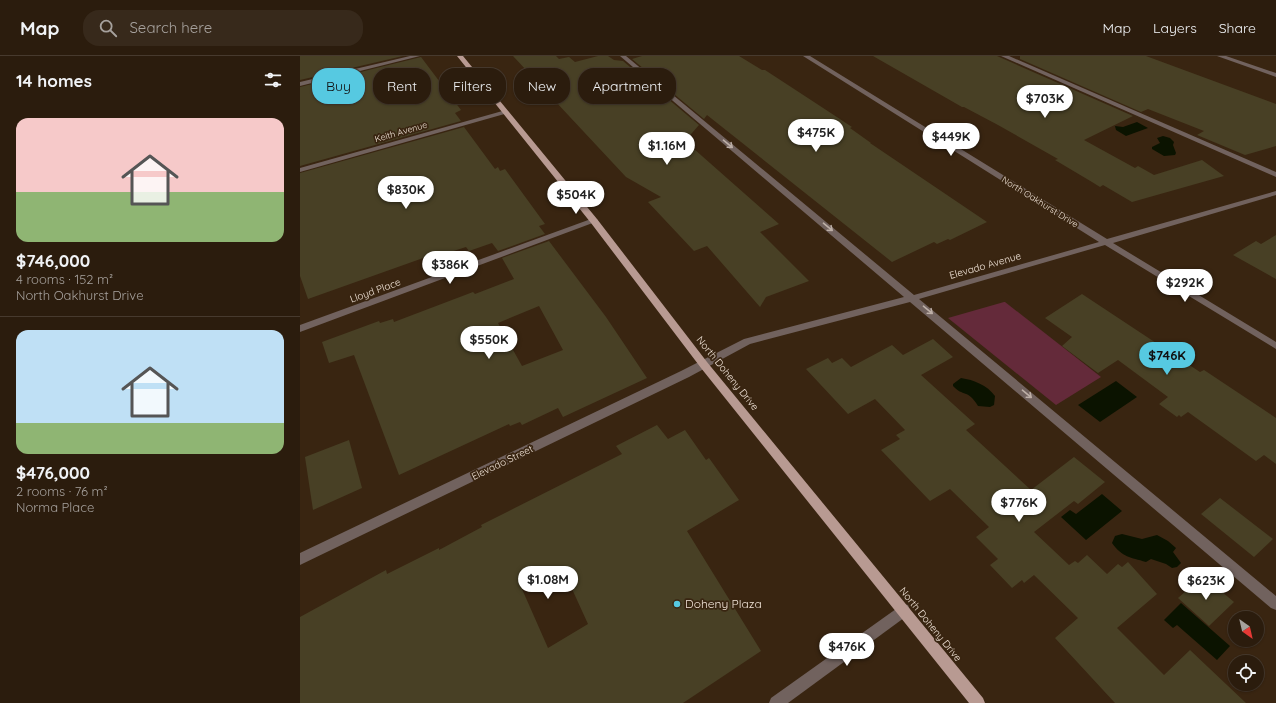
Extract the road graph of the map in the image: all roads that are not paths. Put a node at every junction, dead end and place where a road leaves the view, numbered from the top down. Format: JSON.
{"nodes":[{"id":1,"x":417,"y":56,"type":"edge"},
{"id":2,"x":460,"y":56,"type":"edge"},
{"id":3,"x":623,"y":56,"type":"edge"},
{"id":4,"x":806,"y":56,"type":"edge"},
{"id":5,"x":1004,"y":56,"type":"edge"},
{"id":6,"x":1220,"y":56,"type":"edge"},
{"id":7,"x":1276,"y":75,"type":"edge"},
{"id":8,"x":300,"y":84,"type":"edge"},
{"id":9,"x":506,"y":112,"type":"junction"},
{"id":10,"x":300,"y":170,"type":"edge"},
{"id":11,"x":1276,"y":175,"type":"edge"},
{"id":12,"x":1276,"y":193,"type":"edge"},
{"id":13,"x":594,"y":220,"type":"junction"},
{"id":14,"x":1106,"y":243,"type":"junction"},
{"id":15,"x":913,"y":298,"type":"junction"},
{"id":16,"x":300,"y":329,"type":"edge"},
{"id":17,"x":1276,"y":346,"type":"edge"},
{"id":18,"x":704,"y":365,"type":"junction"},
{"id":19,"x":300,"y":559,"type":"edge"},
{"id":20,"x":1276,"y":604,"type":"edge"},
{"id":21,"x":903,"y":610,"type":"junction"},
{"id":22,"x":776,"y":703,"type":"edge"},
{"id":23,"x":978,"y":703,"type":"edge"}],
"edges":[{"from":1,"to":8,"type":"street"},
{"from":2,"to":9,"type":"main road","name":"North Doheny Drive"},
{"from":3,"to":15,"type":"street","one_way":true},
{"from":4,"to":14,"type":"street","name":"North Oakhurst Drive"},
{"from":5,"to":11,"type":"street"},
{"from":6,"to":7,"type":"street"},
{"from":9,"to":10,"type":"street","name":"Keith Avenue"},
{"from":9,"to":13,"type":"main road","name":"North Doheny Drive"},
{"from":12,"to":14,"type":"street","name":"Elevado Avenue"},
{"from":13,"to":16,"type":"street","name":"Lloyd Place"},
{"from":13,"to":18,"type":"main road","name":"North Doheny Drive"},
{"from":14,"to":15,"type":"street","name":"Elevado Avenue"},
{"from":14,"to":17,"type":"street","name":"North Oakhurst Drive"},
{"from":15,"to":18,"type":"street","name":"Elevado Avenue"},
{"from":15,"to":20,"type":"street","one_way":true},
{"from":18,"to":19,"type":"street","name":"Elevado Street"},
{"from":18,"to":21,"type":"main road","name":"North Doheny Drive"},
{"from":21,"to":22,"type":"street"},
{"from":21,"to":23,"type":"main road","name":"North Doheny Drive"}]}
